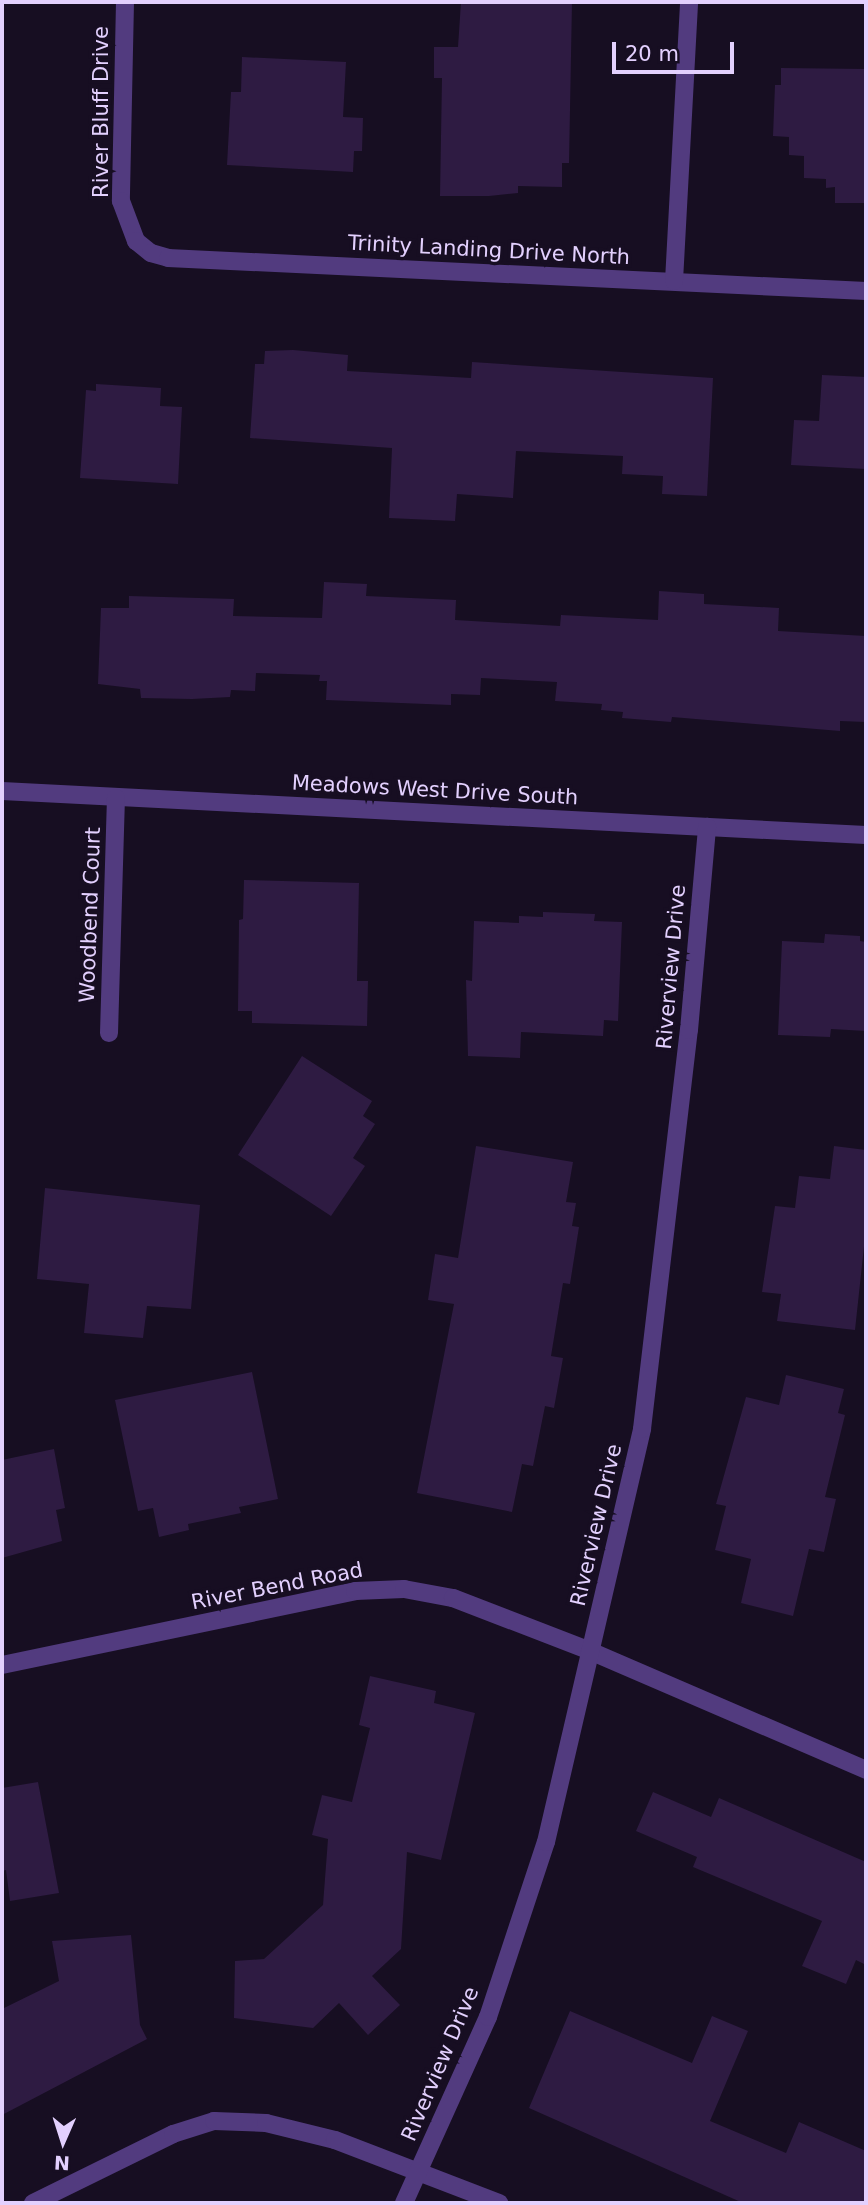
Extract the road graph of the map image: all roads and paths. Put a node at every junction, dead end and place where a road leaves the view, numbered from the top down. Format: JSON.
{"nodes":[{"id":1,"x":125,"y":2,"type":"edge"},
{"id":2,"x":689,"y":2,"type":"edge"},
{"id":3,"x":127,"y":222,"type":"joint"},
{"id":4,"x":674,"y":281,"type":"junction"},
{"id":5,"x":866,"y":292,"type":"edge"},
{"id":6,"x":2,"y":790,"type":"edge"},
{"id":7,"x":116,"y":798,"type":"junction"},
{"id":8,"x":707,"y":827,"type":"junction"},
{"id":9,"x":866,"y":835,"type":"edge"},
{"id":10,"x":109,"y":1033,"type":"dead end"},
{"id":11,"x":590,"y":1651,"type":"junction"},
{"id":12,"x":2,"y":1665,"type":"edge"},
{"id":13,"x":866,"y":1770,"type":"edge"},
{"id":14,"x":419,"y":2169,"type":"junction"},
{"id":15,"x":33,"y":2203,"type":"edge"},
{"id":16,"x":404,"y":2203,"type":"edge"},
{"id":17,"x":499,"y":2203,"type":"edge"}],
"edges":[{"from":1,"to":3,"type":"street","name":"River Bluff Drive"},
{"from":2,"to":4,"type":"street"},
{"from":3,"to":4,"type":"street","name":"Trinity Landing Drive North"},
{"from":4,"to":5,"type":"street","name":"Trinity Landing Drive North"},
{"from":6,"to":7,"type":"street","name":"Meadows West Drive South"},
{"from":7,"to":8,"type":"street","name":"Meadows West Drive South"},
{"from":7,"to":10,"type":"street","name":"Woodbend Court"},
{"from":8,"to":9,"type":"street","name":"Meadows West Drive South"},
{"from":8,"to":11,"type":"street","name":"Riverview Drive"},
{"from":11,"to":12,"type":"street","name":"River Bend Road"},
{"from":11,"to":13,"type":"street","name":"River Bend Road"},
{"from":11,"to":14,"type":"street","name":"Riverview Drive"},
{"from":14,"to":15,"type":"street"},
{"from":14,"to":16,"type":"street","name":"Riverview Drive"},
{"from":14,"to":17,"type":"street"}]}
